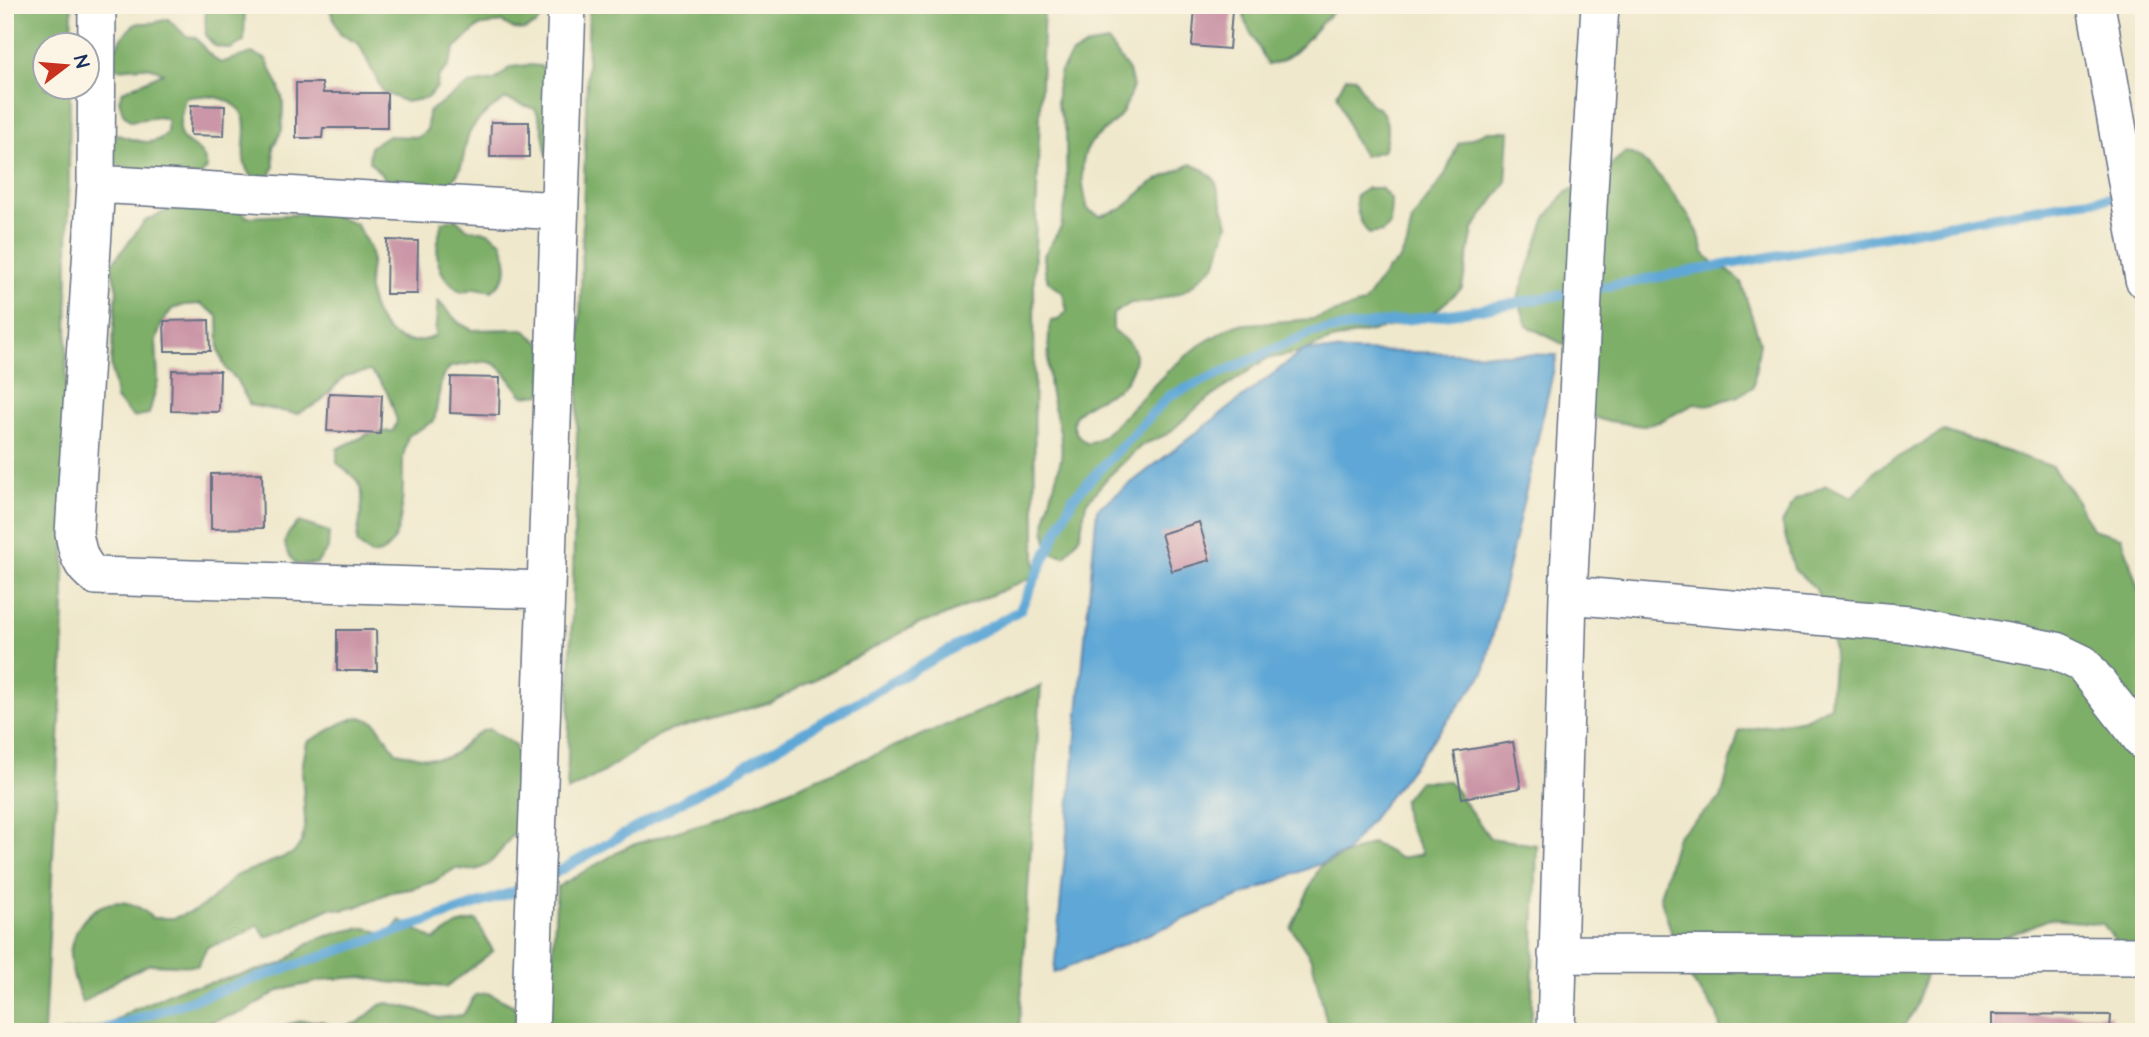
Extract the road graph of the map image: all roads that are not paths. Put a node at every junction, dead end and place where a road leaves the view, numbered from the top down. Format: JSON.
{"nodes":[{"id":1,"x":97,"y":5,"type":"edge"},
{"id":2,"x":567,"y":5,"type":"edge"},
{"id":3,"x":1600,"y":5,"type":"edge"},
{"id":4,"x":2096,"y":5,"type":"edge"},
{"id":5,"x":96,"y":184,"type":"junction"},
{"id":6,"x":559,"y":211,"type":"junction"},
{"id":7,"x":2140,"y":262,"type":"edge"},
{"id":8,"x":546,"y":590,"type":"junction"},
{"id":9,"x":1568,"y":595,"type":"junction"},
{"id":10,"x":2144,"y":742,"type":"edge"},
{"id":11,"x":1557,"y":954,"type":"junction"},
{"id":12,"x":2144,"y":956,"type":"edge"},
{"id":13,"x":530,"y":1032,"type":"edge"},
{"id":14,"x":1556,"y":1032,"type":"edge"}],
"edges":[{"from":1,"to":5,"type":"street"},
{"from":2,"to":6,"type":"street"},
{"from":3,"to":9,"type":"street"},
{"from":4,"to":7,"type":"street"},
{"from":5,"to":6,"type":"street"},
{"from":5,"to":8,"type":"street"},
{"from":6,"to":8,"type":"street"},
{"from":8,"to":13,"type":"street"},
{"from":9,"to":10,"type":"street"},
{"from":9,"to":11,"type":"street"},
{"from":11,"to":12,"type":"street"},
{"from":11,"to":14,"type":"street"}]}
